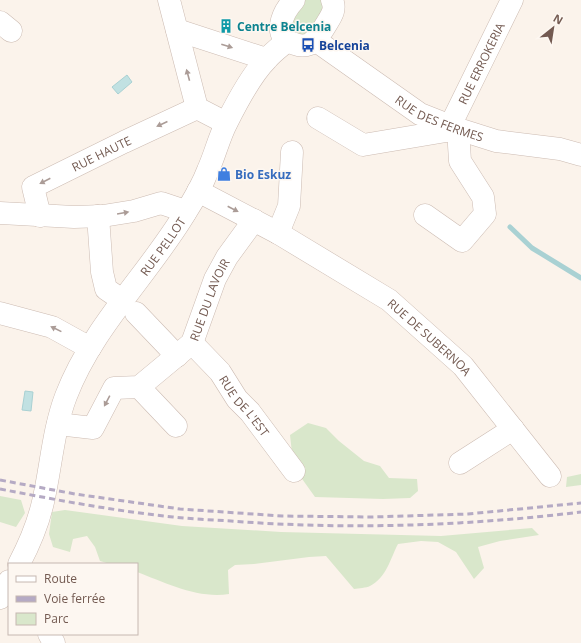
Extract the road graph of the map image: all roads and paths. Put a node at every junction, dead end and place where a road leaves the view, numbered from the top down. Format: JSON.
{"nodes":[{"id":1,"x":169,"y":0,"type":"edge"},
{"id":2,"x":294,"y":0,"type":"edge"},
{"id":3,"x":332,"y":0,"type":"edge"},
{"id":4,"x":512,"y":0,"type":"edge"},
{"id":5,"x":176,"y":30,"type":"junction"},
{"id":6,"x":315,"y":40,"type":"junction"},
{"id":7,"x":287,"y":41,"type":"junction"},
{"id":8,"x":266,"y":59,"type":"junction"},
{"id":9,"x":197,"y":108,"type":"junction"},
{"id":10,"x":318,"y":118,"type":"dead end"},
{"id":11,"x":226,"y":123,"type":"junction"},
{"id":12,"x":454,"y":128,"type":"junction"},
{"id":13,"x":292,"y":152,"type":"dead end"},
{"id":14,"x":581,"y":155,"type":"edge"},
{"id":15,"x":198,"y":191,"type":"junction"},
{"id":16,"x":0,"y":213,"type":"edge"},
{"id":17,"x":185,"y":213,"type":"junction"},
{"id":18,"x":424,"y":215,"type":"dead end"},
{"id":19,"x":40,"y":216,"type":"junction"},
{"id":20,"x":98,"y":216,"type":"junction"},
{"id":21,"x":254,"y":220,"type":"junction"},
{"id":22,"x":278,"y":233,"type":"junction"},
{"id":23,"x":129,"y":306,"type":"junction"},
{"id":24,"x":0,"y":313,"type":"edge"},
{"id":25,"x":90,"y":348,"type":"junction"},
{"id":26,"x":184,"y":349,"type":"junction"},
{"id":27,"x":139,"y":387,"type":"junction"},
{"id":28,"x":58,"y":424,"type":"junction"},
{"id":29,"x":176,"y":426,"type":"dead end"},
{"id":30,"x":513,"y":429,"type":"junction"},
{"id":31,"x":460,"y":463,"type":"dead end"},
{"id":32,"x":294,"y":471,"type":"dead end"},
{"id":33,"x":550,"y":476,"type":"dead end"},
{"id":34,"x":20,"y":563,"type":"edge"},
{"id":35,"x":8,"y":583,"type":"edge"},
{"id":36,"x":0,"y":598,"type":"edge"}],
"edges":[{"from":1,"to":5,"type":"street"},
{"from":2,"to":7,"type":"street"},
{"from":3,"to":6,"type":"street"},
{"from":4,"to":12,"type":"street","name":"RUE ERROKERIA"},
{"from":5,"to":8,"type":"street","one_way":true},
{"from":9,"to":5,"type":"street","one_way":true},
{"from":6,"to":7,"type":"street"},
{"from":6,"to":12,"type":"street","name":"RUE DES FERMES"},
{"from":7,"to":8,"type":"street","name":"RUE PELLOT"},
{"from":8,"to":11,"type":"street","name":"RUE PELLOT"},
{"from":9,"to":11,"type":"street"},
{"from":9,"to":19,"type":"street","name":"RUE HAUTE","one_way":true},
{"from":10,"to":12,"type":"street"},
{"from":11,"to":15,"type":"street","name":"RUE PELLOT"},
{"from":12,"to":14,"type":"street","name":"RUE DES FERMES"},
{"from":12,"to":18,"type":"street"},
{"from":13,"to":22,"type":"street"},
{"from":15,"to":17,"type":"street","name":"RUE PELLOT"},
{"from":15,"to":21,"type":"street","name":"RUE DE SUBERNOA","one_way":true},
{"from":16,"to":19,"type":"street"},
{"from":20,"to":17,"type":"street","one_way":true},
{"from":17,"to":23,"type":"street","name":"RUE PELLOT"},
{"from":19,"to":20,"type":"street"},
{"from":20,"to":23,"type":"street","name":"RUE DE L'EST"},
{"from":21,"to":22,"type":"street","name":"RUE DE SUBERNOA"},
{"from":21,"to":26,"type":"street","name":"RUE DU LAVOIR"},
{"from":22,"to":30,"type":"street","name":"RUE DE SUBERNOA"},
{"from":23,"to":25,"type":"street","name":"RUE PELLOT"},
{"from":23,"to":26,"type":"street","name":"RUE DE L'EST"},
{"from":25,"to":24,"type":"street","one_way":true},
{"from":25,"to":28,"type":"street","name":"RUE PELLOT"},
{"from":26,"to":27,"type":"street"},
{"from":26,"to":32,"type":"street","name":"RUE DE L'EST"},
{"from":27,"to":28,"type":"street","one_way":true},
{"from":27,"to":29,"type":"street"},
{"from":28,"to":34,"type":"street","name":"RUE PELLOT"},
{"from":30,"to":31,"type":"street"},
{"from":30,"to":33,"type":"street","name":"RUE DE SUBERNOA"},
{"from":35,"to":36,"type":"street"}]}
